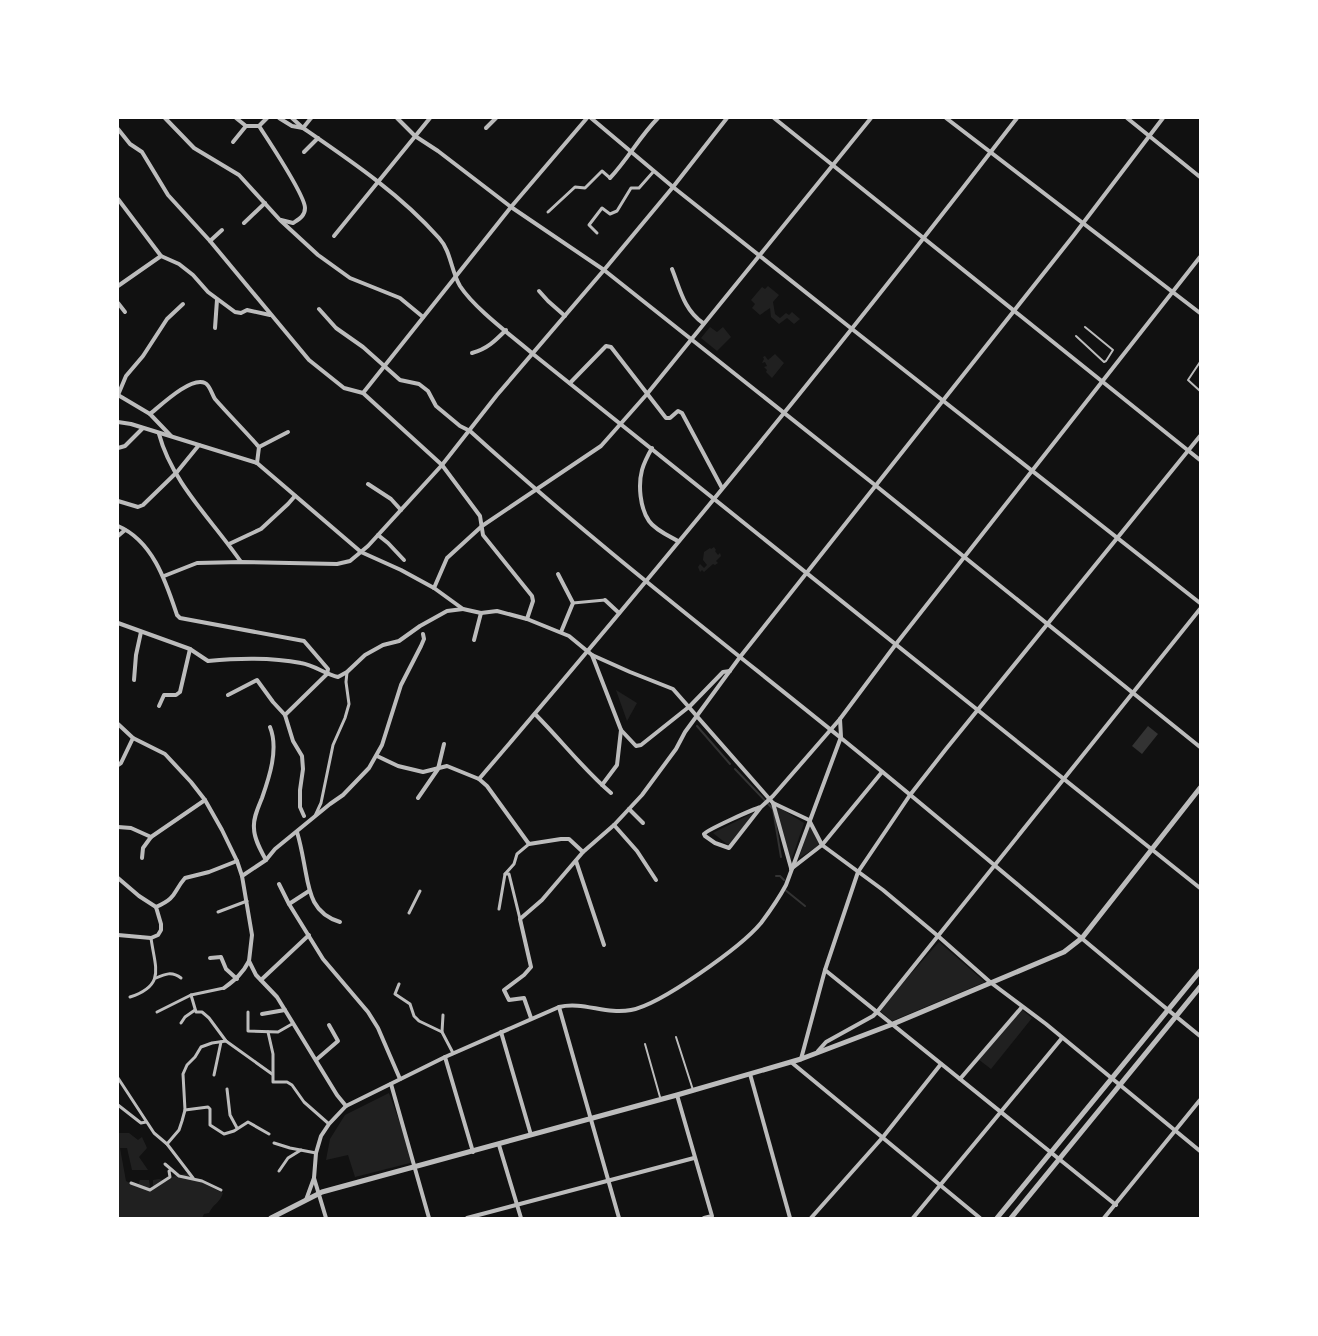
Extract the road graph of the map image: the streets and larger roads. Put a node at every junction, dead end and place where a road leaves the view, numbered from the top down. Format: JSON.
{"nodes":[{"id":1,"x":165,"y":118,"type":"edge"},
{"id":2,"x":236,"y":118,"type":"edge"},
{"id":3,"x":267,"y":118,"type":"edge"},
{"id":4,"x":279,"y":118,"type":"edge"},
{"id":5,"x":292,"y":118,"type":"edge"},
{"id":6,"x":311,"y":118,"type":"edge"},
{"id":7,"x":397,"y":118,"type":"edge"},
{"id":8,"x":430,"y":118,"type":"edge"},
{"id":9,"x":496,"y":118,"type":"edge"},
{"id":10,"x":587,"y":118,"type":"edge"},
{"id":11,"x":591,"y":118,"type":"edge"},
{"id":12,"x":658,"y":118,"type":"edge"},
{"id":13,"x":727,"y":118,"type":"edge"},
{"id":14,"x":774,"y":118,"type":"edge"},
{"id":15,"x":871,"y":118,"type":"edge"},
{"id":16,"x":946,"y":118,"type":"edge"},
{"id":17,"x":1017,"y":118,"type":"edge"},
{"id":18,"x":1127,"y":118,"type":"edge"},
{"id":19,"x":1163,"y":118,"type":"edge"},
{"id":20,"x":246,"y":126,"type":"junction"},
{"id":21,"x":259,"y":126,"type":"junction"},
{"id":22,"x":303,"y":128,"type":"junction"},
{"id":23,"x":486,"y":128,"type":"dead end"},
{"id":24,"x":118,"y":129,"type":"edge"},
{"id":25,"x":1149,"y":135,"type":"junction"},
{"id":26,"x":415,"y":136,"type":"junction"},
{"id":27,"x":318,"y":138,"type":"junction"},
{"id":28,"x":233,"y":142,"type":"dead end"},
{"id":29,"x":630,"y":151,"type":"junction"},
{"id":30,"x":304,"y":152,"type":"dead end"},
{"id":31,"x":990,"y":152,"type":"junction"},
{"id":32,"x":833,"y":165,"type":"junction"},
{"id":33,"x":654,"y":171,"type":"junction"},
{"id":34,"x":1200,"y":177,"type":"edge"},
{"id":35,"x":610,"y":178,"type":"joint"},
{"id":36,"x":379,"y":181,"type":"junction"},
{"id":37,"x":673,"y":187,"type":"junction"},
{"id":38,"x":118,"y":199,"type":"edge"},
{"id":39,"x":265,"y":204,"type":"junction"},
{"id":40,"x":511,"y":208,"type":"junction"},
{"id":41,"x":548,"y":212,"type":"dead end"},
{"id":42,"x":280,"y":220,"type":"junction"},
{"id":43,"x":1083,"y":222,"type":"junction"},
{"id":44,"x":244,"y":223,"type":"dead end"},
{"id":45,"x":222,"y":230,"type":"dead end"},
{"id":46,"x":597,"y":233,"type":"dead end"},
{"id":47,"x":334,"y":236,"type":"dead end"},
{"id":48,"x":924,"y":238,"type":"junction"},
{"id":49,"x":210,"y":241,"type":"junction"},
{"id":50,"x":759,"y":254,"type":"junction"},
{"id":51,"x":161,"y":256,"type":"junction"},
{"id":52,"x":1200,"y":257,"type":"edge"},
{"id":53,"x":672,"y":269,"type":"dead end"},
{"id":54,"x":604,"y":270,"type":"junction"},
{"id":55,"x":455,"y":277,"type":"junction"},
{"id":56,"x":118,"y":286,"type":"edge"},
{"id":57,"x":539,"y":291,"type":"dead end"},
{"id":58,"x":1173,"y":292,"type":"junction"},
{"id":59,"x":217,"y":300,"type":"junction"},
{"id":60,"x":118,"y":302,"type":"edge"},
{"id":61,"x":183,"y":304,"type":"dead end"},
{"id":62,"x":318,"y":309,"type":"dead end"},
{"id":63,"x":1014,"y":310,"type":"junction"},
{"id":64,"x":125,"y":312,"type":"dead end"},
{"id":65,"x":1200,"y":313,"type":"edge"},
{"id":66,"x":271,"y":315,"type":"junction"},
{"id":67,"x":566,"y":316,"type":"junction"},
{"id":68,"x":423,"y":318,"type":"junction"},
{"id":69,"x":703,"y":323,"type":"junction"},
{"id":70,"x":215,"y":328,"type":"dead end"},
{"id":71,"x":506,"y":330,"type":"junction"},
{"id":72,"x":852,"y":330,"type":"junction"},
{"id":73,"x":690,"y":340,"type":"junction"},
{"id":74,"x":472,"y":353,"type":"dead end"},
{"id":75,"x":533,"y":354,"type":"junction"},
{"id":76,"x":384,"y":366,"type":"junction"},
{"id":77,"x":1103,"y":382,"type":"junction"},
{"id":78,"x":570,"y":383,"type":"junction"},
{"id":79,"x":363,"y":392,"type":"junction"},
{"id":80,"x":647,"y":394,"type":"junction"},
{"id":81,"x":118,"y":395,"type":"edge"},
{"id":82,"x":942,"y":400,"type":"junction"},
{"id":83,"x":150,"y":414,"type":"junction"},
{"id":84,"x":784,"y":414,"type":"junction"},
{"id":85,"x":118,"y":422,"type":"edge"},
{"id":86,"x":621,"y":424,"type":"junction"},
{"id":87,"x":143,"y":428,"type":"junction"},
{"id":88,"x":470,"y":431,"type":"junction"},
{"id":89,"x":288,"y":432,"type":"dead end"},
{"id":90,"x":159,"y":434,"type":"junction"},
{"id":91,"x":1200,"y":436,"type":"edge"},
{"id":92,"x":172,"y":437,"type":"junction"},
{"id":93,"x":200,"y":444,"type":"junction"},
{"id":94,"x":259,"y":447,"type":"junction"},
{"id":95,"x":118,"y":448,"type":"edge"},
{"id":96,"x":652,"y":448,"type":"junction"},
{"id":97,"x":1189,"y":450,"type":"junction"},
{"id":98,"x":1200,"y":460,"type":"edge"},
{"id":99,"x":257,"y":463,"type":"junction"},
{"id":100,"x":442,"y":465,"type":"junction"},
{"id":101,"x":1032,"y":471,"type":"junction"},
{"id":102,"x":176,"y":472,"type":"junction"},
{"id":103,"x":368,"y":484,"type":"dead end"},
{"id":104,"x":875,"y":485,"type":"junction"},
{"id":105,"x":722,"y":488,"type":"junction"},
{"id":106,"x":536,"y":491,"type":"junction"},
{"id":107,"x":295,"y":496,"type":"junction"},
{"id":108,"x":714,"y":498,"type":"junction"},
{"id":109,"x":118,"y":501,"type":"edge"},
{"id":110,"x":401,"y":510,"type":"junction"},
{"id":111,"x":118,"y":526,"type":"edge"},
{"id":112,"x":482,"y":526,"type":"junction"},
{"id":113,"x":125,"y":530,"type":"junction"},
{"id":114,"x":378,"y":535,"type":"junction"},
{"id":115,"x":118,"y":536,"type":"edge"},
{"id":116,"x":1117,"y":538,"type":"junction"},
{"id":117,"x":678,"y":541,"type":"junction"},
{"id":118,"x":229,"y":544,"type":"junction"},
{"id":119,"x":361,"y":552,"type":"junction"},
{"id":120,"x":964,"y":558,"type":"junction"},
{"id":121,"x":404,"y":560,"type":"dead end"},
{"id":122,"x":242,"y":562,"type":"junction"},
{"id":123,"x":806,"y":572,"type":"junction"},
{"id":124,"x":558,"y":574,"type":"dead end"},
{"id":125,"x":164,"y":576,"type":"junction"},
{"id":126,"x":645,"y":581,"type":"junction"},
{"id":127,"x":434,"y":588,"type":"junction"},
{"id":128,"x":605,"y":600,"type":"joint"},
{"id":129,"x":573,"y":603,"type":"junction"},
{"id":130,"x":1200,"y":603,"type":"edge"},
{"id":131,"x":463,"y":609,"type":"junction"},
{"id":132,"x":1200,"y":609,"type":"edge"},
{"id":133,"x":481,"y":613,"type":"junction"},
{"id":134,"x":618,"y":613,"type":"junction"},
{"id":135,"x":527,"y":619,"type":"junction"},
{"id":136,"x":118,"y":623,"type":"edge"},
{"id":137,"x":1048,"y":624,"type":"junction"},
{"id":138,"x":141,"y":632,"type":"junction"},
{"id":139,"x":561,"y":632,"type":"junction"},
{"id":140,"x":423,"y":634,"type":"dead end"},
{"id":141,"x":474,"y":640,"type":"dead end"},
{"id":142,"x":896,"y":644,"type":"junction"},
{"id":143,"x":190,"y":649,"type":"junction"},
{"id":144,"x":587,"y":651,"type":"junction"},
{"id":145,"x":592,"y":655,"type":"junction"},
{"id":146,"x":740,"y":657,"type":"junction"},
{"id":147,"x":730,"y":671,"type":"junction"},
{"id":148,"x":347,"y":672,"type":"junction"},
{"id":149,"x":327,"y":674,"type":"junction"},
{"id":150,"x":134,"y":680,"type":"dead end"},
{"id":151,"x":1133,"y":693,"type":"junction"},
{"id":152,"x":228,"y":695,"type":"dead end"},
{"id":153,"x":159,"y":706,"type":"dead end"},
{"id":154,"x":690,"y":706,"type":"junction"},
{"id":155,"x":977,"y":709,"type":"junction"},
{"id":156,"x":535,"y":714,"type":"junction"},
{"id":157,"x":285,"y":715,"type":"junction"},
{"id":158,"x":840,"y":719,"type":"junction"},
{"id":159,"x":118,"y":724,"type":"edge"},
{"id":160,"x":270,"y":727,"type":"dead end"},
{"id":161,"x":621,"y":730,"type":"junction"},
{"id":162,"x":831,"y":730,"type":"junction"},
{"id":163,"x":840,"y":737,"type":"junction"},
{"id":164,"x":133,"y":738,"type":"junction"},
{"id":165,"x":444,"y":744,"type":"dead end"},
{"id":166,"x":1200,"y":747,"type":"edge"},
{"id":167,"x":377,"y":756,"type":"junction"},
{"id":168,"x":119,"y":763,"type":"edge"},
{"id":169,"x":438,"y":769,"type":"junction"},
{"id":170,"x":882,"y":772,"type":"junction"},
{"id":171,"x":479,"y":779,"type":"junction"},
{"id":172,"x":1064,"y":779,"type":"junction"},
{"id":173,"x":602,"y":786,"type":"junction"},
{"id":174,"x":1200,"y":788,"type":"edge"},
{"id":175,"x":611,"y":793,"type":"dead end"},
{"id":176,"x":910,"y":795,"type":"junction"},
{"id":177,"x":418,"y":798,"type":"dead end"},
{"id":178,"x":205,"y":800,"type":"junction"},
{"id":179,"x":773,"y":803,"type":"junction"},
{"id":180,"x":763,"y":806,"type":"junction"},
{"id":181,"x":629,"y":809,"type":"junction"},
{"id":182,"x":304,"y":816,"type":"dead end"},
{"id":183,"x":315,"y":816,"type":"junction"},
{"id":184,"x":809,"y":820,"type":"junction"},
{"id":185,"x":643,"y":823,"type":"dead end"},
{"id":186,"x":614,"y":825,"type":"junction"},
{"id":187,"x":118,"y":827,"type":"edge"},
{"id":188,"x":297,"y":832,"type":"junction"},
{"id":189,"x":151,"y":837,"type":"junction"},
{"id":190,"x":530,"y":844,"type":"junction"},
{"id":191,"x":822,"y":845,"type":"junction"},
{"id":192,"x":1152,"y":849,"type":"junction"},
{"id":193,"x":583,"y":852,"type":"junction"},
{"id":194,"x":142,"y":858,"type":"dead end"},
{"id":195,"x":266,"y":860,"type":"junction"},
{"id":196,"x":237,"y":861,"type":"junction"},
{"id":197,"x":576,"y":861,"type":"junction"},
{"id":198,"x":995,"y":866,"type":"junction"},
{"id":199,"x":791,"y":869,"type":"junction"},
{"id":200,"x":858,"y":872,"type":"junction"},
{"id":201,"x":505,"y":874,"type":"junction"},
{"id":202,"x":242,"y":876,"type":"junction"},
{"id":203,"x":118,"y":878,"type":"edge"},
{"id":204,"x":656,"y":880,"type":"dead end"},
{"id":205,"x":279,"y":884,"type":"dead end"},
{"id":206,"x":1200,"y":888,"type":"edge"},
{"id":207,"x":309,"y":891,"type":"junction"},
{"id":208,"x":420,"y":891,"type":"dead end"},
{"id":209,"x":246,"y":901,"type":"junction"},
{"id":210,"x":288,"y":904,"type":"junction"},
{"id":211,"x":156,"y":907,"type":"junction"},
{"id":212,"x":498,"y":909,"type":"dead end"},
{"id":213,"x":218,"y":912,"type":"dead end"},
{"id":214,"x":408,"y":913,"type":"dead end"},
{"id":215,"x":520,"y":919,"type":"junction"},
{"id":216,"x":340,"y":922,"type":"dead end"},
{"id":217,"x":118,"y":935,"type":"edge"},
{"id":218,"x":309,"y":935,"type":"junction"},
{"id":219,"x":938,"y":936,"type":"junction"},
{"id":220,"x":151,"y":938,"type":"junction"},
{"id":221,"x":1082,"y":938,"type":"junction"},
{"id":222,"x":604,"y":944,"type":"dead end"},
{"id":223,"x":210,"y":958,"type":"dead end"},
{"id":224,"x":249,"y":961,"type":"junction"},
{"id":225,"x":826,"y":970,"type":"junction"},
{"id":226,"x":1200,"y":971,"type":"edge"},
{"id":227,"x":155,"y":978,"type":"junction"},
{"id":228,"x":181,"y":978,"type":"dead end"},
{"id":229,"x":237,"y":979,"type":"junction"},
{"id":230,"x":261,"y":980,"type":"junction"},
{"id":231,"x":990,"y":982,"type":"junction"},
{"id":232,"x":399,"y":984,"type":"dead end"},
{"id":233,"x":1200,"y":987,"type":"edge"},
{"id":234,"x":224,"y":988,"type":"joint"},
{"id":235,"x":191,"y":995,"type":"junction"},
{"id":236,"x":130,"y":997,"type":"dead end"},
{"id":237,"x":559,"y":1007,"type":"junction"},
{"id":238,"x":1022,"y":1007,"type":"junction"},
{"id":239,"x":195,"y":1010,"type":"junction"},
{"id":240,"x":285,"y":1010,"type":"junction"},
{"id":241,"x":1169,"y":1010,"type":"junction"},
{"id":242,"x":157,"y":1012,"type":"dead end"},
{"id":243,"x":248,"y":1012,"type":"dead end"},
{"id":244,"x":877,"y":1012,"type":"junction"},
{"id":245,"x":262,"y":1014,"type":"dead end"},
{"id":246,"x":443,"y":1015,"type":"dead end"},
{"id":247,"x":1177,"y":1017,"type":"junction"},
{"id":248,"x":531,"y":1018,"type":"junction"},
{"id":249,"x":181,"y":1023,"type":"dead end"},
{"id":250,"x":292,"y":1024,"type":"junction"},
{"id":251,"x":893,"y":1024,"type":"junction"},
{"id":252,"x":329,"y":1025,"type":"dead end"},
{"id":253,"x":268,"y":1032,"type":"junction"},
{"id":254,"x":442,"y":1032,"type":"junction"},
{"id":255,"x":500,"y":1032,"type":"junction"},
{"id":256,"x":1200,"y":1036,"type":"edge"},
{"id":257,"x":1062,"y":1038,"type":"junction"},
{"id":258,"x":221,"y":1042,"type":"junction"},
{"id":259,"x":226,"y":1042,"type":"junction"},
{"id":260,"x":818,"y":1051,"type":"junction"},
{"id":261,"x":453,"y":1053,"type":"junction"},
{"id":262,"x":445,"y":1057,"type":"junction"},
{"id":263,"x":801,"y":1058,"type":"junction"},
{"id":264,"x":316,"y":1060,"type":"junction"},
{"id":265,"x":791,"y":1062,"type":"junction"},
{"id":266,"x":941,"y":1064,"type":"junction"},
{"id":267,"x":272,"y":1074,"type":"junction"},
{"id":268,"x":750,"y":1074,"type":"junction"},
{"id":269,"x":214,"y":1075,"type":"dead end"},
{"id":270,"x":118,"y":1078,"type":"edge"},
{"id":271,"x":400,"y":1079,"type":"junction"},
{"id":272,"x":960,"y":1079,"type":"junction"},
{"id":273,"x":1112,"y":1079,"type":"junction"},
{"id":274,"x":391,"y":1084,"type":"junction"},
{"id":275,"x":1119,"y":1085,"type":"junction"},
{"id":276,"x":228,"y":1089,"type":"dead end"},
{"id":277,"x":677,"y":1095,"type":"junction"},
{"id":278,"x":1200,"y":1100,"type":"edge"},
{"id":279,"x":118,"y":1105,"type":"edge"},
{"id":280,"x":346,"y":1106,"type":"junction"},
{"id":281,"x":184,"y":1110,"type":"junction"},
{"id":282,"x":1001,"y":1112,"type":"junction"},
{"id":283,"x":591,"y":1119,"type":"junction"},
{"id":284,"x":146,"y":1122,"type":"junction"},
{"id":285,"x":329,"y":1124,"type":"junction"},
{"id":286,"x":237,"y":1128,"type":"junction"},
{"id":287,"x":1175,"y":1131,"type":"junction"},
{"id":288,"x":269,"y":1134,"type":"dead end"},
{"id":289,"x":531,"y":1136,"type":"junction"},
{"id":290,"x":883,"y":1137,"type":"junction"},
{"id":291,"x":274,"y":1143,"type":"dead end"},
{"id":292,"x":167,"y":1144,"type":"junction"},
{"id":293,"x":499,"y":1145,"type":"junction"},
{"id":294,"x":302,"y":1150,"type":"junction"},
{"id":295,"x":473,"y":1152,"type":"junction"},
{"id":296,"x":1200,"y":1152,"type":"edge"},
{"id":297,"x":316,"y":1153,"type":"junction"},
{"id":298,"x":1052,"y":1153,"type":"junction"},
{"id":299,"x":694,"y":1158,"type":"junction"},
{"id":300,"x":1059,"y":1159,"type":"junction"},
{"id":301,"x":166,"y":1164,"type":"dead end"},
{"id":302,"x":415,"y":1168,"type":"junction"},
{"id":303,"x":171,"y":1170,"type":"junction"},
{"id":304,"x":278,"y":1171,"type":"dead end"},
{"id":305,"x":193,"y":1178,"type":"junction"},
{"id":306,"x":314,"y":1178,"type":"junction"},
{"id":307,"x":608,"y":1181,"type":"junction"},
{"id":308,"x":130,"y":1182,"type":"dead end"},
{"id":309,"x":940,"y":1185,"type":"junction"},
{"id":310,"x":221,"y":1190,"type":"dead end"},
{"id":311,"x":319,"y":1194,"type":"junction"},
{"id":312,"x":305,"y":1201,"type":"junction"},
{"id":313,"x":517,"y":1205,"type":"junction"},
{"id":314,"x":1116,"y":1205,"type":"junction"},
{"id":315,"x":271,"y":1218,"type":"edge"},
{"id":316,"x":326,"y":1218,"type":"edge"},
{"id":317,"x":429,"y":1218,"type":"edge"},
{"id":318,"x":467,"y":1218,"type":"edge"},
{"id":319,"x":521,"y":1218,"type":"edge"},
{"id":320,"x":619,"y":1218,"type":"edge"},
{"id":321,"x":704,"y":1218,"type":"edge"},
{"id":322,"x":790,"y":1218,"type":"edge"},
{"id":323,"x":811,"y":1218,"type":"edge"},
{"id":324,"x":913,"y":1218,"type":"edge"},
{"id":325,"x":980,"y":1218,"type":"edge"},
{"id":326,"x":997,"y":1218,"type":"edge"},
{"id":327,"x":1011,"y":1218,"type":"edge"},
{"id":328,"x":1104,"y":1218,"type":"edge"}],
"edges":[{"from":1,"to":39,"type":"street"},
{"from":2,"to":20,"type":"street"},
{"from":3,"to":21,"type":"street"},
{"from":4,"to":22,"type":"street"},
{"from":5,"to":22,"type":"street"},
{"from":6,"to":22,"type":"street"},
{"from":7,"to":26,"type":"street"},
{"from":8,"to":26,"type":"street"},
{"from":9,"to":23,"type":"street"},
{"from":10,"to":40,"type":"street"},
{"from":11,"to":29,"type":"street"},
{"from":12,"to":29,"type":"street"},
{"from":13,"to":37,"type":"street"},
{"from":14,"to":32,"type":"street"},
{"from":15,"to":32,"type":"street"},
{"from":16,"to":31,"type":"street"},
{"from":17,"to":31,"type":"street"},
{"from":18,"to":25,"type":"street"},
{"from":19,"to":25,"type":"street"},
{"from":20,"to":21,"type":"street"},
{"from":20,"to":28,"type":"street"},
{"from":21,"to":42,"type":"street"},
{"from":22,"to":27,"type":"street"},
{"from":24,"to":49,"type":"street"},
{"from":25,"to":34,"type":"street"},
{"from":25,"to":43,"type":"street"},
{"from":26,"to":36,"type":"street"},
{"from":26,"to":40,"type":"street"},
{"from":27,"to":30,"type":"street"},
{"from":27,"to":36,"type":"street"},
{"from":29,"to":33,"type":"street"},
{"from":29,"to":35,"type":"street"},
{"from":31,"to":43,"type":"street"},
{"from":31,"to":48,"type":"street"},
{"from":32,"to":48,"type":"street"},
{"from":32,"to":50,"type":"street"},
{"from":33,"to":37,"type":"street"},
{"from":33,"to":46,"type":"street"},
{"from":35,"to":41,"type":"street"},
{"from":36,"to":47,"type":"street"},
{"from":36,"to":55,"type":"street"},
{"from":37,"to":50,"type":"street"},
{"from":37,"to":54,"type":"street"},
{"from":38,"to":51,"type":"street"},
{"from":39,"to":42,"type":"street"},
{"from":39,"to":44,"type":"street"},
{"from":40,"to":54,"type":"street"},
{"from":40,"to":55,"type":"street"},
{"from":42,"to":68,"type":"street"},
{"from":43,"to":58,"type":"street"},
{"from":43,"to":63,"type":"street"},
{"from":45,"to":49,"type":"street"},
{"from":48,"to":63,"type":"street"},
{"from":48,"to":72,"type":"street"},
{"from":49,"to":66,"type":"street"},
{"from":50,"to":69,"type":"street"},
{"from":50,"to":72,"type":"street"},
{"from":51,"to":56,"type":"street"},
{"from":51,"to":59,"type":"street"},
{"from":52,"to":58,"type":"street"},
{"from":53,"to":69,"type":"street"},
{"from":54,"to":67,"type":"street"},
{"from":54,"to":73,"type":"street"},
{"from":55,"to":68,"type":"street"},
{"from":55,"to":71,"type":"street"},
{"from":57,"to":67,"type":"street"},
{"from":58,"to":65,"type":"street"},
{"from":58,"to":77,"type":"street"},
{"from":59,"to":66,"type":"street"},
{"from":59,"to":70,"type":"street"},
{"from":60,"to":64,"type":"street"},
{"from":61,"to":81,"type":"street"},
{"from":62,"to":76,"type":"street"},
{"from":63,"to":77,"type":"street"},
{"from":63,"to":82,"type":"street"},
{"from":66,"to":79,"type":"street"},
{"from":67,"to":75,"type":"street"},
{"from":68,"to":76,"type":"street"},
{"from":69,"to":73,"type":"street"},
{"from":71,"to":74,"type":"street"},
{"from":71,"to":75,"type":"street"},
{"from":72,"to":82,"type":"street"},
{"from":72,"to":84,"type":"street"},
{"from":73,"to":80,"type":"street"},
{"from":73,"to":84,"type":"street"},
{"from":75,"to":78,"type":"street"},
{"from":75,"to":88,"type":"street"},
{"from":76,"to":79,"type":"street"},
{"from":76,"to":88,"type":"street"},
{"from":77,"to":97,"type":"street"},
{"from":77,"to":101,"type":"street"},
{"from":78,"to":80,"type":"street"},
{"from":78,"to":86,"type":"street"},
{"from":79,"to":100,"type":"street"},
{"from":80,"to":86,"type":"street"},
{"from":80,"to":105,"type":"street"},
{"from":81,"to":83,"type":"street"},
{"from":82,"to":101,"type":"street"},
{"from":82,"to":104,"type":"street"},
{"from":83,"to":92,"type":"street"},
{"from":83,"to":94,"type":"street"},
{"from":84,"to":104,"type":"street"},
{"from":84,"to":105,"type":"street"},
{"from":85,"to":87,"type":"street"},
{"from":86,"to":96,"type":"street"},
{"from":86,"to":106,"type":"street"},
{"from":87,"to":90,"type":"street"},
{"from":87,"to":95,"type":"street"},
{"from":88,"to":100,"type":"street"},
{"from":88,"to":106,"type":"street"},
{"from":89,"to":94,"type":"street"},
{"from":90,"to":92,"type":"street"},
{"from":90,"to":102,"type":"street"},
{"from":91,"to":97,"type":"street"},
{"from":92,"to":93,"type":"street"},
{"from":93,"to":99,"type":"street"},
{"from":93,"to":102,"type":"street"},
{"from":94,"to":99,"type":"street"},
{"from":96,"to":108,"type":"street"},
{"from":96,"to":117,"type":"street"},
{"from":97,"to":98,"type":"street"},
{"from":97,"to":116,"type":"street"},
{"from":99,"to":107,"type":"street"},
{"from":100,"to":110,"type":"street"},
{"from":100,"to":112,"type":"street"},
{"from":101,"to":116,"type":"street"},
{"from":101,"to":120,"type":"street"},
{"from":102,"to":109,"type":"street"},
{"from":102,"to":118,"type":"street"},
{"from":103,"to":110,"type":"street"},
{"from":104,"to":120,"type":"street"},
{"from":104,"to":123,"type":"street"},
{"from":105,"to":108,"type":"street"},
{"from":106,"to":112,"type":"street"},
{"from":106,"to":126,"type":"street"},
{"from":107,"to":118,"type":"street"},
{"from":107,"to":119,"type":"street"},
{"from":108,"to":117,"type":"street"},
{"from":108,"to":123,"type":"street"},
{"from":110,"to":114,"type":"street"},
{"from":111,"to":113,"type":"street"},
{"from":112,"to":127,"type":"street"},
{"from":112,"to":135,"type":"street"},
{"from":113,"to":115,"type":"street"},
{"from":113,"to":125,"type":"street"},
{"from":114,"to":119,"type":"street"},
{"from":114,"to":121,"type":"street"},
{"from":116,"to":130,"type":"street"},
{"from":116,"to":137,"type":"street"},
{"from":117,"to":126,"type":"street"},
{"from":118,"to":122,"type":"street"},
{"from":119,"to":122,"type":"street"},
{"from":119,"to":127,"type":"street"},
{"from":120,"to":137,"type":"street"},
{"from":120,"to":142,"type":"street"},
{"from":122,"to":125,"type":"street"},
{"from":123,"to":142,"type":"street"},
{"from":123,"to":146,"type":"street"},
{"from":124,"to":129,"type":"street"},
{"from":125,"to":149,"type":"street"},
{"from":126,"to":134,"type":"street"},
{"from":126,"to":146,"type":"street"},
{"from":127,"to":131,"type":"street"},
{"from":128,"to":129,"type":"street"},
{"from":128,"to":134,"type":"street"},
{"from":129,"to":139,"type":"street"},
{"from":131,"to":133,"type":"street"},
{"from":131,"to":148,"type":"street"},
{"from":132,"to":151,"type":"street"},
{"from":133,"to":135,"type":"street"},
{"from":133,"to":141,"type":"street"},
{"from":134,"to":144,"type":"street"},
{"from":135,"to":139,"type":"street"},
{"from":136,"to":138,"type":"street"},
{"from":137,"to":151,"type":"street"},
{"from":137,"to":155,"type":"street"},
{"from":138,"to":143,"type":"street"},
{"from":138,"to":150,"type":"street"},
{"from":139,"to":144,"type":"street"},
{"from":140,"to":167,"type":"street"},
{"from":142,"to":155,"type":"street"},
{"from":142,"to":158,"type":"street"},
{"from":143,"to":149,"type":"street"},
{"from":143,"to":153,"type":"street"},
{"from":144,"to":145,"type":"street"},
{"from":144,"to":156,"type":"street"},
{"from":145,"to":154,"type":"street"},
{"from":145,"to":161,"type":"street"},
{"from":146,"to":147,"type":"street"},
{"from":146,"to":162,"type":"street"},
{"from":147,"to":154,"type":"street"},
{"from":147,"to":181,"type":"street"},
{"from":148,"to":149,"type":"street"},
{"from":148,"to":183,"type":"street"},
{"from":149,"to":157,"type":"street"},
{"from":151,"to":166,"type":"street"},
{"from":151,"to":172,"type":"street"},
{"from":152,"to":157,"type":"street"},
{"from":154,"to":161,"type":"street"},
{"from":154,"to":179,"type":"street"},
{"from":155,"to":172,"type":"street"},
{"from":155,"to":176,"type":"street"},
{"from":156,"to":171,"type":"street"},
{"from":156,"to":173,"type":"street"},
{"from":157,"to":182,"type":"street"},
{"from":158,"to":162,"type":"street"},
{"from":158,"to":163,"type":"street"},
{"from":159,"to":164,"type":"street"},
{"from":160,"to":195,"type":"street"},
{"from":161,"to":173,"type":"street"},
{"from":162,"to":163,"type":"street"},
{"from":162,"to":180,"type":"street"},
{"from":163,"to":170,"type":"street"},
{"from":163,"to":184,"type":"street"},
{"from":164,"to":168,"type":"street"},
{"from":164,"to":178,"type":"street"},
{"from":165,"to":169,"type":"street"},
{"from":167,"to":169,"type":"street"},
{"from":167,"to":183,"type":"street"},
{"from":169,"to":171,"type":"street"},
{"from":169,"to":177,"type":"street"},
{"from":170,"to":176,"type":"street"},
{"from":170,"to":191,"type":"street"},
{"from":171,"to":190,"type":"street"},
{"from":172,"to":192,"type":"street"},
{"from":172,"to":198,"type":"street"},
{"from":173,"to":175,"type":"street"},
{"from":174,"to":192,"type":"street"},
{"from":176,"to":198,"type":"street"},
{"from":176,"to":200,"type":"street"},
{"from":178,"to":189,"type":"street"},
{"from":178,"to":196,"type":"street"},
{"from":179,"to":184,"type":"street"},
{"from":179,"to":199,"type":"street"},
{"from":180,"to":180,"type":"street"},
{"from":181,"to":185,"type":"street"},
{"from":181,"to":186,"type":"street"},
{"from":183,"to":188,"type":"street"},
{"from":184,"to":191,"type":"street"},
{"from":184,"to":199,"type":"street"},
{"from":186,"to":193,"type":"street"},
{"from":186,"to":204,"type":"street"},
{"from":187,"to":189,"type":"street"},
{"from":188,"to":195,"type":"street"},
{"from":188,"to":207,"type":"street"},
{"from":189,"to":194,"type":"street"},
{"from":190,"to":193,"type":"street"},
{"from":190,"to":201,"type":"street"},
{"from":191,"to":199,"type":"street"},
{"from":191,"to":200,"type":"street"},
{"from":192,"to":206,"type":"street"},
{"from":192,"to":221,"type":"street"},
{"from":193,"to":197,"type":"street"},
{"from":195,"to":202,"type":"street"},
{"from":196,"to":202,"type":"street"},
{"from":196,"to":211,"type":"street"},
{"from":197,"to":215,"type":"street"},
{"from":197,"to":222,"type":"street"},
{"from":198,"to":219,"type":"street"},
{"from":198,"to":221,"type":"street"},
{"from":199,"to":237,"type":"street"},
{"from":200,"to":219,"type":"street"},
{"from":200,"to":225,"type":"street"},
{"from":201,"to":212,"type":"street"},
{"from":201,"to":215,"type":"street"},
{"from":202,"to":209,"type":"street"},
{"from":203,"to":211,"type":"street"},
{"from":205,"to":210,"type":"street"},
{"from":207,"to":210,"type":"street"},
{"from":207,"to":216,"type":"street"},
{"from":208,"to":214,"type":"street"},
{"from":209,"to":213,"type":"street"},
{"from":209,"to":224,"type":"street"},
{"from":210,"to":218,"type":"street"},
{"from":211,"to":220,"type":"street"},
{"from":215,"to":248,"type":"street"},
{"from":217,"to":220,"type":"street"},
{"from":218,"to":230,"type":"street"},
{"from":218,"to":271,"type":"street"},
{"from":219,"to":231,"type":"street"},
{"from":219,"to":244,"type":"street"},
{"from":220,"to":227,"type":"street"},
{"from":221,"to":231,"type":"street"},
{"from":221,"to":241,"type":"street"},
{"from":223,"to":229,"type":"street"},
{"from":224,"to":229,"type":"street"},
{"from":224,"to":230,"type":"street"},
{"from":225,"to":244,"type":"street"},
{"from":225,"to":263,"type":"street"},
{"from":226,"to":241,"type":"street"},
{"from":227,"to":228,"type":"street"},
{"from":227,"to":236,"type":"street"},
{"from":229,"to":234,"type":"street"},
{"from":230,"to":240,"type":"street"},
{"from":231,"to":238,"type":"street"},
{"from":231,"to":251,"type":"street"},
{"from":232,"to":254,"type":"street"},
{"from":233,"to":247,"type":"street"},
{"from":234,"to":235,"type":"street"},
{"from":235,"to":239,"type":"street"},
{"from":235,"to":242,"type":"street"},
{"from":237,"to":248,"type":"street"},
{"from":237,"to":283,"type":"street"},
{"from":238,"to":257,"type":"street"},
{"from":238,"to":272,"type":"street"},
{"from":239,"to":249,"type":"street"},
{"from":239,"to":259,"type":"street"},
{"from":240,"to":245,"type":"street"},
{"from":240,"to":250,"type":"street"},
{"from":241,"to":247,"type":"street"},
{"from":241,"to":273,"type":"street"},
{"from":243,"to":253,"type":"street"},
{"from":244,"to":251,"type":"street"},
{"from":244,"to":260,"type":"street"},
{"from":246,"to":254,"type":"street"},
{"from":247,"to":256,"type":"street"},
{"from":247,"to":275,"type":"street"},
{"from":248,"to":255,"type":"street"},
{"from":250,"to":253,"type":"street"},
{"from":250,"to":264,"type":"street"},
{"from":251,"to":260,"type":"street"},
{"from":251,"to":266,"type":"street"},
{"from":252,"to":264,"type":"street"},
{"from":253,"to":267,"type":"street"},
{"from":254,"to":261,"type":"street"},
{"from":255,"to":261,"type":"street"},
{"from":255,"to":289,"type":"street"},
{"from":257,"to":273,"type":"street"},
{"from":257,"to":282,"type":"street"},
{"from":258,"to":259,"type":"street"},
{"from":258,"to":269,"type":"street"},
{"from":258,"to":281,"type":"street"},
{"from":259,"to":267,"type":"street"},
{"from":260,"to":263,"type":"street"},
{"from":261,"to":262,"type":"street"},
{"from":262,"to":271,"type":"street"},
{"from":262,"to":295,"type":"street"},
{"from":263,"to":265,"type":"street"},
{"from":264,"to":280,"type":"street"},
{"from":265,"to":268,"type":"street"},
{"from":265,"to":290,"type":"street"},
{"from":266,"to":272,"type":"street"},
{"from":266,"to":290,"type":"street"},
{"from":267,"to":285,"type":"street"},
{"from":268,"to":277,"type":"street"},
{"from":268,"to":322,"type":"street"},
{"from":270,"to":284,"type":"street"},
{"from":271,"to":274,"type":"street"},
{"from":272,"to":282,"type":"street"},
{"from":273,"to":275,"type":"street"},
{"from":273,"to":298,"type":"street"},
{"from":274,"to":280,"type":"street"},
{"from":274,"to":302,"type":"street"},
{"from":275,"to":287,"type":"street"},
{"from":275,"to":300,"type":"street"},
{"from":276,"to":286,"type":"street"},
{"from":277,"to":283,"type":"street"},
{"from":277,"to":299,"type":"street"},
{"from":278,"to":287,"type":"street"},
{"from":279,"to":284,"type":"street"},
{"from":280,"to":285,"type":"street"},
{"from":281,"to":286,"type":"street"},
{"from":281,"to":292,"type":"street"},
{"from":282,"to":298,"type":"street"},
{"from":282,"to":309,"type":"street"},
{"from":283,"to":289,"type":"street"},
{"from":283,"to":307,"type":"street"},
{"from":284,"to":292,"type":"street"},
{"from":285,"to":297,"type":"street"},
{"from":286,"to":288,"type":"street"},
{"from":287,"to":296,"type":"street"},
{"from":287,"to":314,"type":"street"},
{"from":289,"to":293,"type":"street"},
{"from":290,"to":309,"type":"street"},
{"from":290,"to":323,"type":"street"},
{"from":291,"to":294,"type":"street"},
{"from":292,"to":305,"type":"street"},
{"from":293,"to":295,"type":"street"},
{"from":293,"to":313,"type":"street"},
{"from":294,"to":297,"type":"street"},
{"from":294,"to":304,"type":"street"},
{"from":295,"to":302,"type":"street"},
{"from":297,"to":306,"type":"street"},
{"from":298,"to":300,"type":"street"},
{"from":298,"to":326,"type":"street"},
{"from":299,"to":307,"type":"street"},
{"from":299,"to":321,"type":"street"},
{"from":300,"to":314,"type":"street"},
{"from":300,"to":327,"type":"street"},
{"from":301,"to":303,"type":"street"},
{"from":302,"to":311,"type":"street"},
{"from":302,"to":317,"type":"street"},
{"from":303,"to":305,"type":"street"},
{"from":303,"to":308,"type":"street"},
{"from":305,"to":310,"type":"street"},
{"from":306,"to":311,"type":"street"},
{"from":306,"to":312,"type":"street"},
{"from":307,"to":313,"type":"street"},
{"from":307,"to":320,"type":"street"},
{"from":309,"to":324,"type":"street"},
{"from":309,"to":325,"type":"street"},
{"from":311,"to":312,"type":"street"},
{"from":311,"to":316,"type":"street"},
{"from":312,"to":315,"type":"street"},
{"from":313,"to":318,"type":"street"},
{"from":313,"to":319,"type":"street"},
{"from":314,"to":328,"type":"street"}]}
